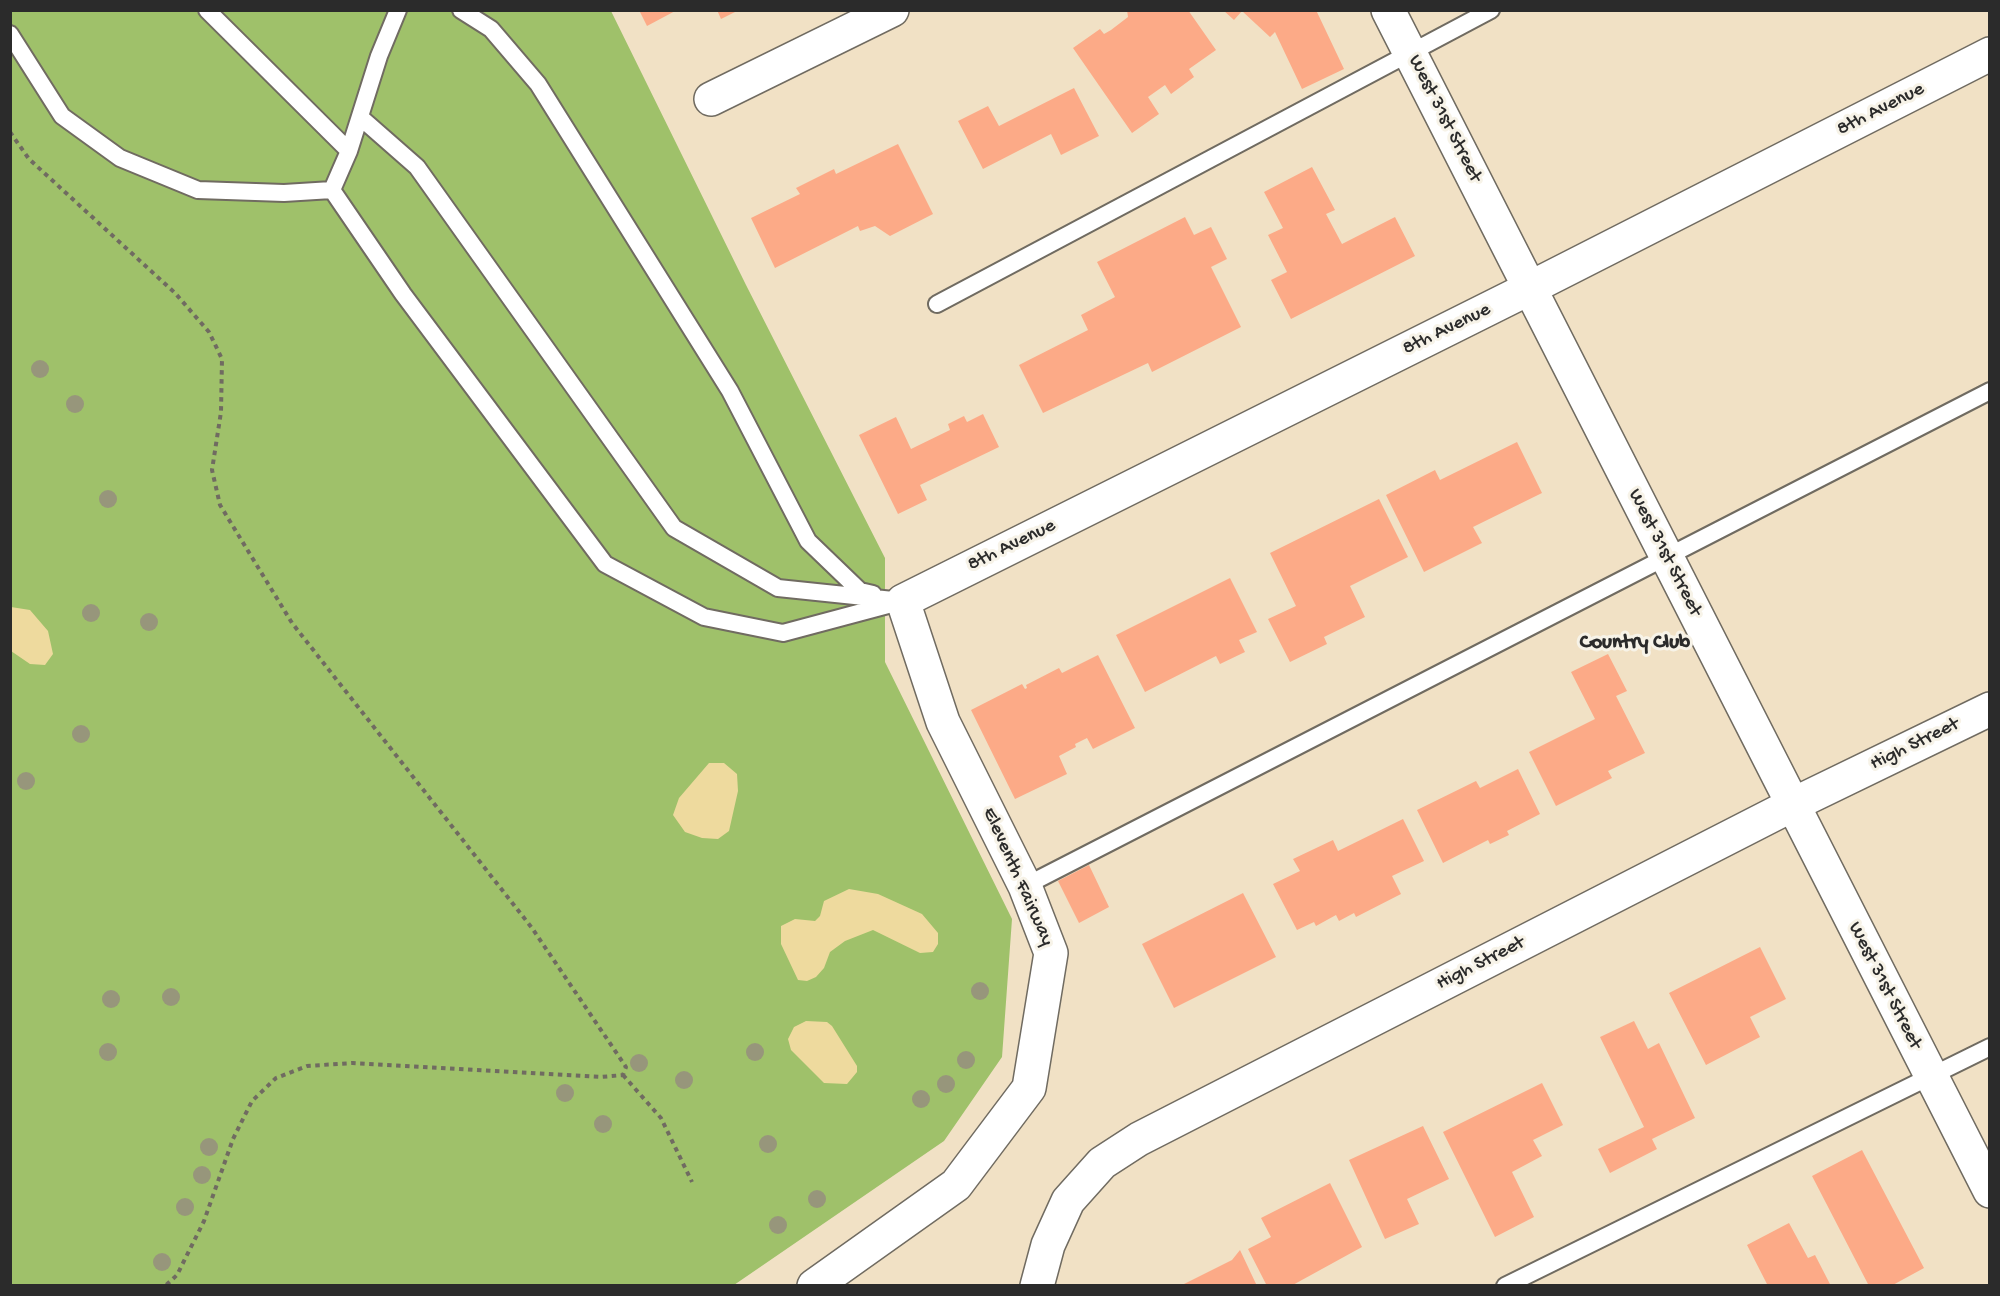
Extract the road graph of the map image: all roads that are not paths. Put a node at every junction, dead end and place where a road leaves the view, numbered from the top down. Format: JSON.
{"nodes":[{"id":1,"x":207,"y":10,"type":"edge"},
{"id":2,"x":398,"y":10,"type":"edge"},
{"id":3,"x":461,"y":10,"type":"edge"},
{"id":4,"x":891,"y":10,"type":"edge"},
{"id":5,"x":1388,"y":10,"type":"edge"},
{"id":6,"x":1491,"y":10,"type":"edge"},
{"id":7,"x":10,"y":34,"type":"edge"},
{"id":8,"x":1409,"y":52,"type":"junction"},
{"id":9,"x":1989,"y":54,"type":"edge"},
{"id":10,"x":711,"y":99,"type":"dead end"},
{"id":11,"x":360,"y":117,"type":"junction"},
{"id":12,"x":349,"y":151,"type":"junction"},
{"id":13,"x":332,"y":190,"type":"junction"},
{"id":14,"x":1530,"y":288,"type":"junction"},
{"id":15,"x":937,"y":304,"type":"dead end"},
{"id":16,"x":1989,"y":391,"type":"edge"},
{"id":17,"x":1665,"y":556,"type":"junction"},
{"id":18,"x":903,"y":601,"type":"junction"},
{"id":19,"x":1989,"y":709,"type":"edge"},
{"id":20,"x":1792,"y":805,"type":"junction"},
{"id":21,"x":1026,"y":886,"type":"junction"},
{"id":22,"x":1989,"y":1047,"type":"edge"},
{"id":23,"x":1931,"y":1077,"type":"junction"},
{"id":24,"x":1989,"y":1191,"type":"edge"},
{"id":25,"x":813,"y":1286,"type":"edge"},
{"id":26,"x":1037,"y":1286,"type":"edge"},
{"id":27,"x":1505,"y":1286,"type":"edge"}],
"edges":[{"from":1,"to":12,"type":"lane"},
{"from":2,"to":11,"type":"lane"},
{"from":3,"to":18,"type":"lane"},
{"from":4,"to":10,"type":"street"},
{"from":5,"to":8,"type":"street","name":"West 31st Street"},
{"from":6,"to":8,"type":"lane"},
{"from":7,"to":13,"type":"lane"},
{"from":8,"to":14,"type":"street","name":"West 31st Street"},
{"from":8,"to":15,"type":"lane"},
{"from":9,"to":14,"type":"street","name":"8th Avenue"},
{"from":11,"to":12,"type":"lane"},
{"from":11,"to":18,"type":"lane"},
{"from":12,"to":13,"type":"lane"},
{"from":13,"to":18,"type":"lane"},
{"from":14,"to":17,"type":"street","name":"West 31st Street"},
{"from":14,"to":18,"type":"street","name":"8th Avenue"},
{"from":16,"to":17,"type":"lane"},
{"from":17,"to":20,"type":"street","name":"West 31st Street"},
{"from":17,"to":21,"type":"lane"},
{"from":18,"to":21,"type":"street","name":"Eleventh Fairway"},
{"from":19,"to":20,"type":"street","name":"High Street"},
{"from":20,"to":23,"type":"street","name":"West 31st Street"},
{"from":20,"to":26,"type":"street","name":"High Street"},
{"from":21,"to":25,"type":"street","name":"Eleventh Fairway"},
{"from":22,"to":23,"type":"lane"},
{"from":23,"to":24,"type":"street","name":"West 31st Street"},
{"from":23,"to":27,"type":"lane"}]}
